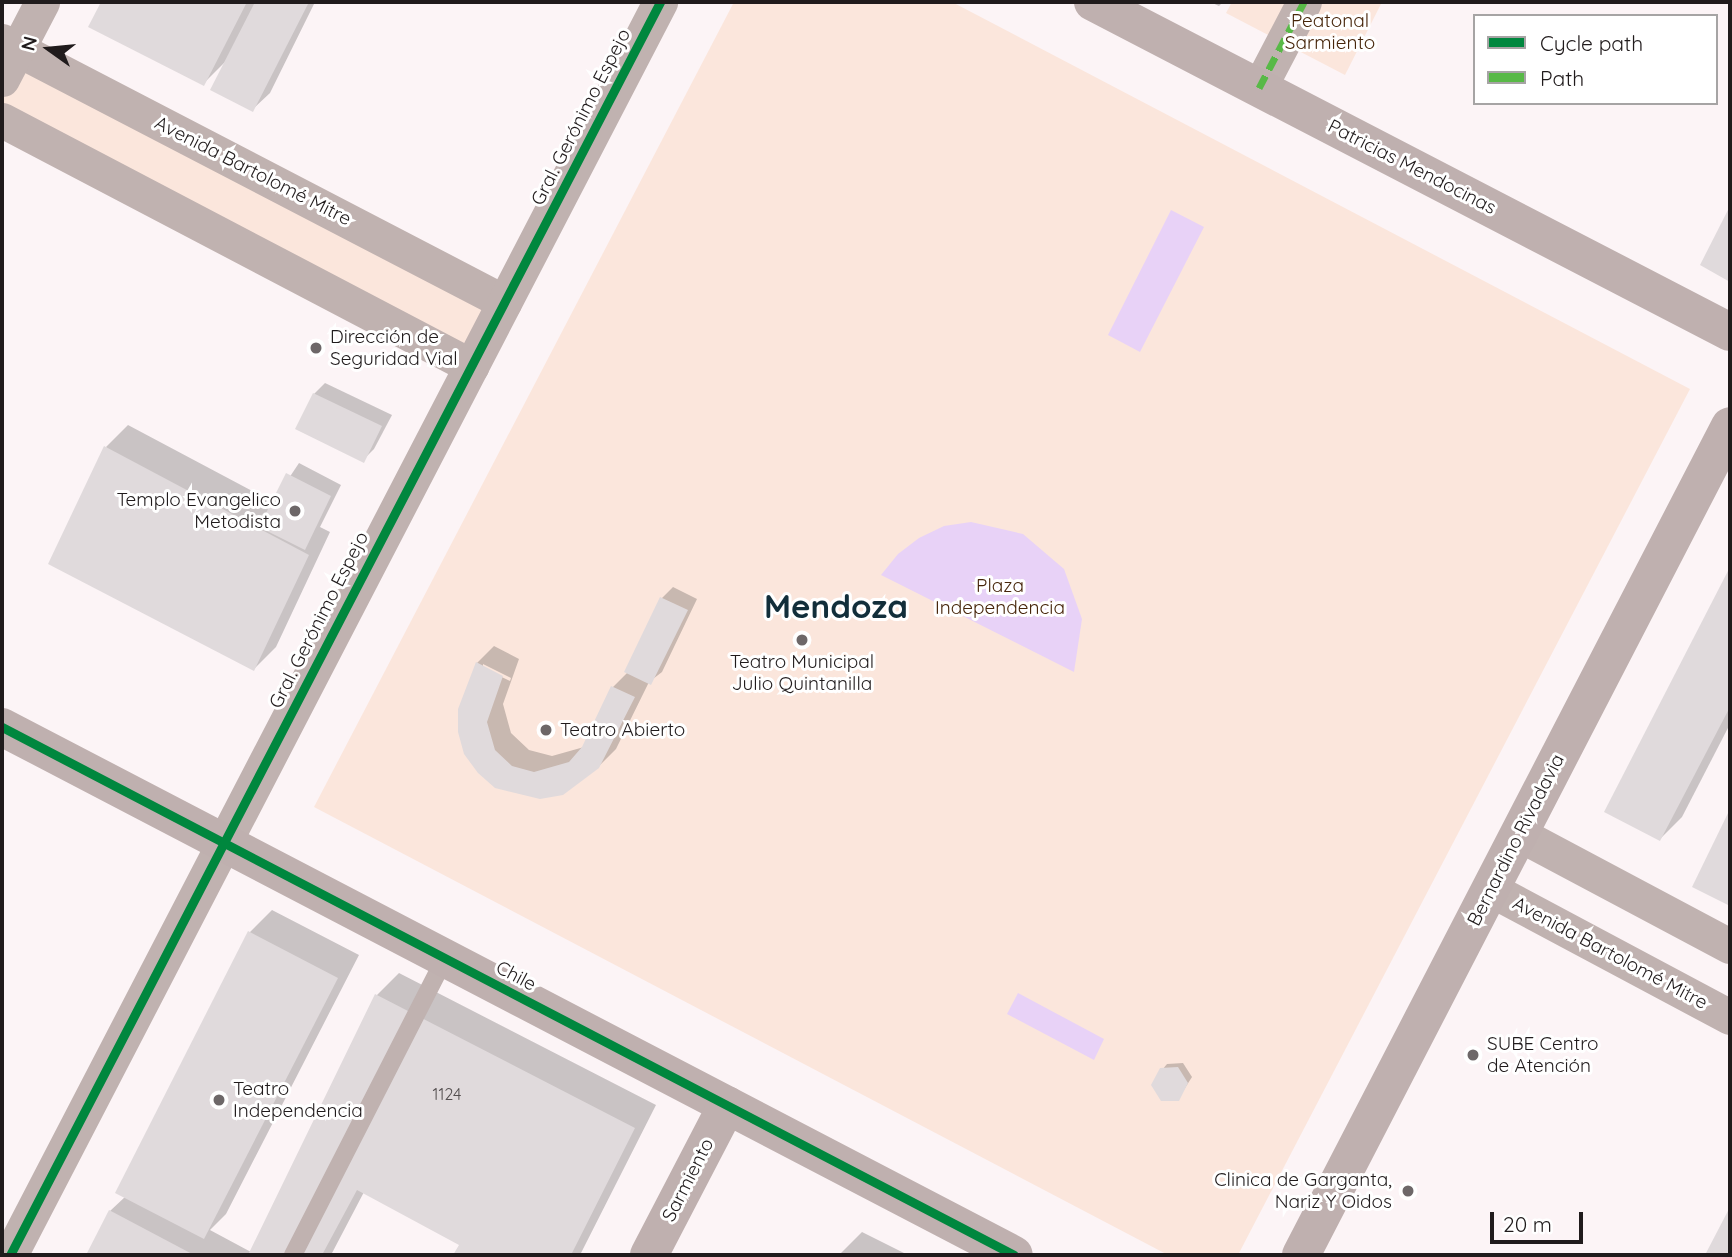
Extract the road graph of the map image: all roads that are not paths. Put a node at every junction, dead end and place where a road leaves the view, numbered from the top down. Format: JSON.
{"nodes":[{"id":1,"x":42,"y":2,"type":"edge"},
{"id":2,"x":660,"y":2,"type":"edge"},
{"id":3,"x":1093,"y":2,"type":"edge"},
{"id":4,"x":1304,"y":2,"type":"edge"},
{"id":5,"x":7,"y":56,"type":"edge"},
{"id":6,"x":1259,"y":88,"type":"junction"},
{"id":7,"x":2,"y":120,"type":"edge"},
{"id":8,"x":504,"y":302,"type":"junction"},
{"id":9,"x":1730,"y":332,"type":"edge"},
{"id":10,"x":471,"y":366,"type":"junction"},
{"id":11,"x":1730,"y":426,"type":"edge"},
{"id":12,"x":2,"y":727,"type":"edge"},
{"id":13,"x":1519,"y":834,"type":"junction"},
{"id":14,"x":224,"y":843,"type":"junction"},
{"id":15,"x":1490,"y":890,"type":"junction"},
{"id":16,"x":1730,"y":946,"type":"edge"},
{"id":17,"x":445,"y":958,"type":"junction"},
{"id":18,"x":1730,"y":1017,"type":"edge"},
{"id":19,"x":727,"y":1105,"type":"junction"},
{"id":20,"x":10,"y":1255,"type":"edge"},
{"id":21,"x":293,"y":1255,"type":"edge"},
{"id":22,"x":649,"y":1255,"type":"edge"},
{"id":23,"x":1014,"y":1255,"type":"edge"},
{"id":24,"x":1301,"y":1255,"type":"edge"}],
"edges":[{"from":1,"to":5,"type":"street"},
{"from":2,"to":8,"type":"street","name":"Gral. Gerónimo Espejo"},
{"from":3,"to":6,"type":"street","name":"Patricias Mendocinas"},
{"from":4,"to":6,"type":"street"},
{"from":5,"to":8,"type":"street","name":"Avenida Bartolomé Mitre"},
{"from":6,"to":9,"type":"street","name":"Patricias Mendocinas"},
{"from":7,"to":10,"type":"street"},
{"from":8,"to":10,"type":"street","name":"Gral. Gerónimo Espejo"},
{"from":10,"to":14,"type":"street","name":"Gral. Gerónimo Espejo"},
{"from":11,"to":13,"type":"street","name":"Bernardino Rivadavia"},
{"from":12,"to":14,"type":"street","name":"Chile"},
{"from":13,"to":15,"type":"street","name":"Bernardino Rivadavia"},
{"from":13,"to":16,"type":"street"},
{"from":14,"to":17,"type":"street","name":"Chile"},
{"from":14,"to":20,"type":"street","name":"Gral. Gerónimo Espejo"},
{"from":15,"to":18,"type":"street","name":"Avenida Bartolomé Mitre"},
{"from":15,"to":24,"type":"street","name":"Bernardino Rivadavia"},
{"from":17,"to":19,"type":"street","name":"Chile"},
{"from":17,"to":21,"type":"lane"},
{"from":19,"to":22,"type":"street","name":"Sarmiento"},
{"from":19,"to":23,"type":"street","name":"Chile"}]}
